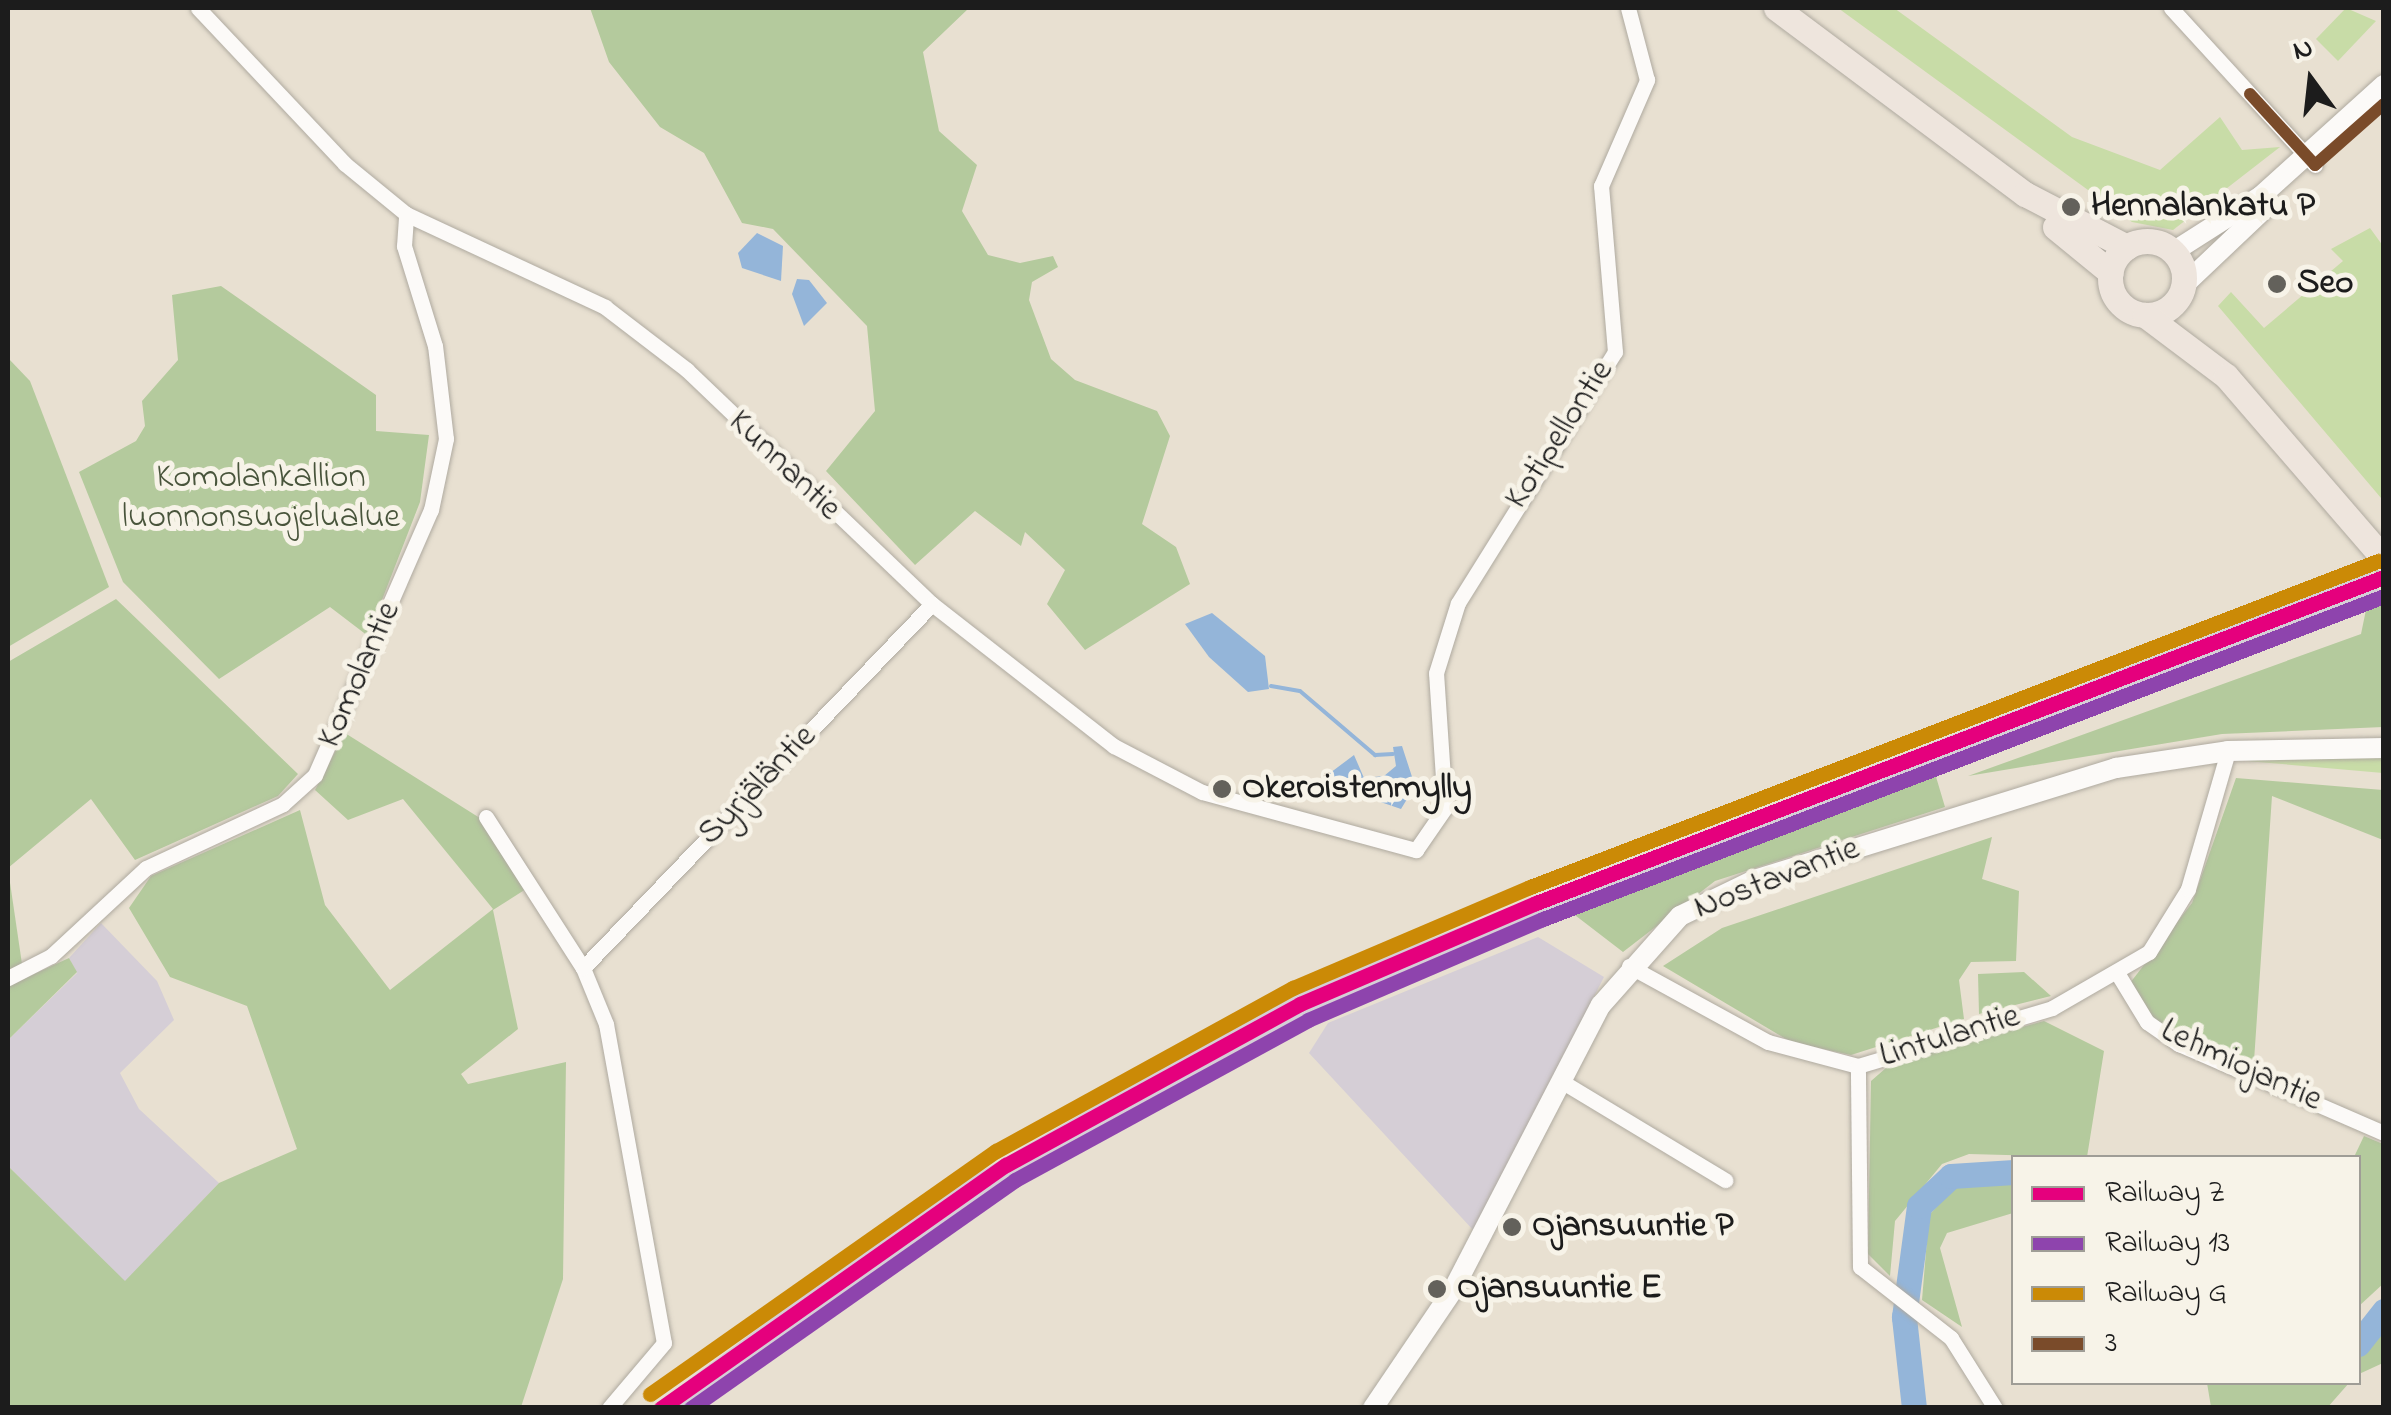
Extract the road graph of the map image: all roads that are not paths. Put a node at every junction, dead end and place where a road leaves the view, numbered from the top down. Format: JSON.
{"nodes":[{"id":1,"x":198,"y":8,"type":"edge"},
{"id":2,"x":1628,"y":8,"type":"edge"},
{"id":3,"x":1776,"y":8,"type":"edge"},
{"id":4,"x":2171,"y":8,"type":"edge"},
{"id":5,"x":2384,"y":85,"type":"edge"},
{"id":6,"x":2384,"y":104,"type":"edge"},
{"id":7,"x":2310,"y":160,"type":"junction"},
{"id":8,"x":2025,"y":194,"type":"junction"},
{"id":9,"x":406,"y":214,"type":"junction"},
{"id":10,"x":2126,"y":247,"type":"junction"},
{"id":11,"x":2173,"y":252,"type":"junction"},
{"id":12,"x":2111,"y":273,"type":"junction"},
{"id":13,"x":2179,"y":293,"type":"junction"},
{"id":14,"x":2145,"y":315,"type":"junction"},
{"id":15,"x":2226,"y":376,"type":"junction"},
{"id":16,"x":2384,"y":559,"type":"edge"},
{"id":17,"x":932,"y":604,"type":"junction"},
{"id":18,"x":2384,"y":748,"type":"edge"},
{"id":19,"x":2228,"y":751,"type":"junction"},
{"id":20,"x":486,"y":817,"type":"dead end"},
{"id":21,"x":1416,"y":850,"type":"joint"},
{"id":22,"x":1629,"y":966,"type":"junction"},
{"id":23,"x":583,"y":968,"type":"junction"},
{"id":24,"x":2120,"y":976,"type":"junction"},
{"id":25,"x":8,"y":978,"type":"edge"},
{"id":26,"x":1858,"y":1066,"type":"junction"},
{"id":27,"x":1560,"y":1082,"type":"junction"},
{"id":28,"x":2384,"y":1132,"type":"edge"},
{"id":29,"x":1725,"y":1180,"type":"dead end"},
{"id":30,"x":610,"y":1408,"type":"edge"},
{"id":31,"x":1373,"y":1408,"type":"edge"},
{"id":32,"x":1994,"y":1408,"type":"edge"}],
"edges":[{"from":1,"to":9,"type":"street","name":"Kunnantie"},
{"from":2,"to":21,"type":"street","name":"Kotipellontie"},
{"from":3,"to":8,"type":"main road"},
{"from":4,"to":7,"type":"street"},
{"from":5,"to":7,"type":"street"},
{"from":6,"to":7,"type":"street"},
{"from":7,"to":11,"type":"street"},
{"from":7,"to":13,"type":"street"},
{"from":8,"to":10,"type":"main road"},
{"from":8,"to":12,"type":"main road"},
{"from":9,"to":17,"type":"street","name":"Kunnantie"},
{"from":9,"to":25,"type":"street","name":"Komolantie"},
{"from":10,"to":11,"type":"main road"},
{"from":10,"to":12,"type":"main road"},
{"from":11,"to":13,"type":"main road"},
{"from":12,"to":14,"type":"main road"},
{"from":13,"to":14,"type":"main road"},
{"from":13,"to":15,"type":"main road"},
{"from":14,"to":15,"type":"main road"},
{"from":15,"to":16,"type":"main road"},
{"from":17,"to":21,"type":"street","name":"Kunnantie"},
{"from":17,"to":23,"type":"street","name":"Syrjäläntie"},
{"from":18,"to":19,"type":"street","name":"Nostavantie"},
{"from":19,"to":22,"type":"street","name":"Nostavantie"},
{"from":19,"to":24,"type":"street","name":"Lintulantie"},
{"from":20,"to":23,"type":"street"},
{"from":22,"to":26,"type":"street"},
{"from":22,"to":27,"type":"street","name":"Nostavantie"},
{"from":23,"to":30,"type":"street"},
{"from":24,"to":26,"type":"street","name":"Lintulantie"},
{"from":24,"to":28,"type":"street","name":"Lehmiojantie"},
{"from":26,"to":32,"type":"street","name":"Lintulantie"},
{"from":27,"to":29,"type":"street"},
{"from":27,"to":31,"type":"street","name":"Nostavantie"}]}
